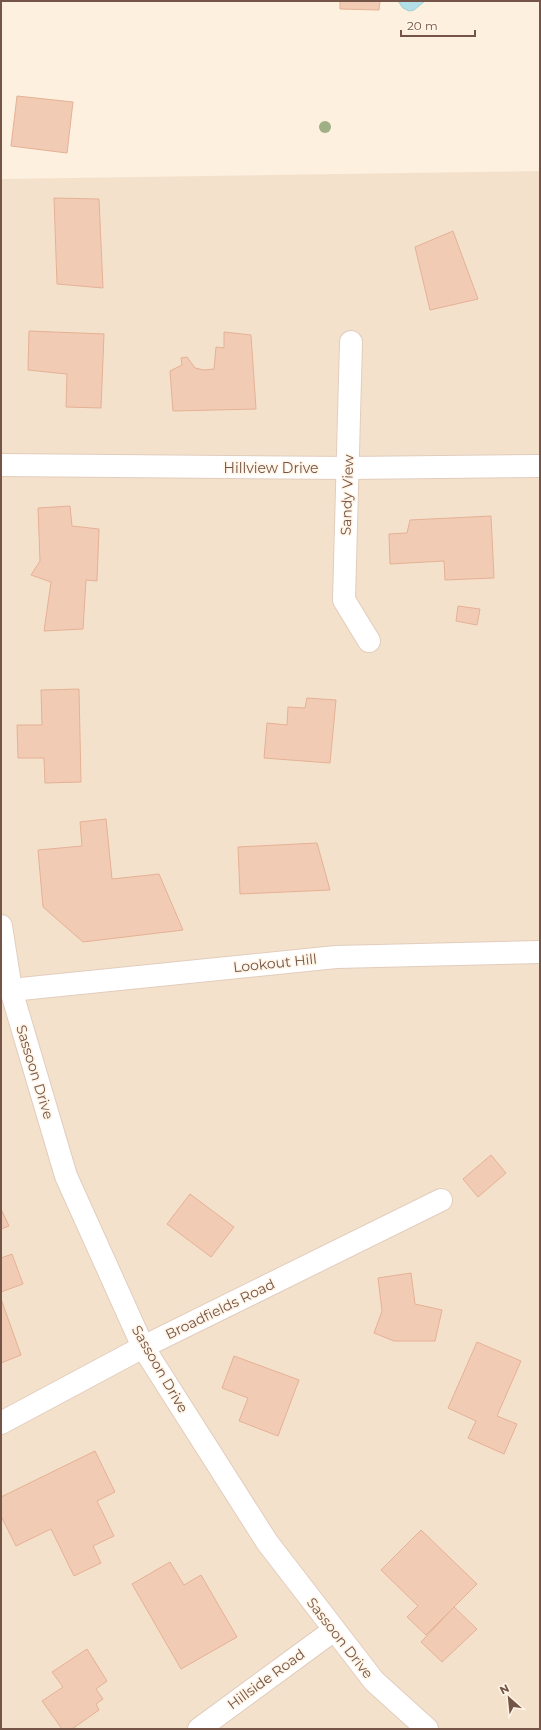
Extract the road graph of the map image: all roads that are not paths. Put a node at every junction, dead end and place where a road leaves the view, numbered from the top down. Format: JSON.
{"nodes":[{"id":1,"x":351,"y":342,"type":"dead end"},
{"id":2,"x":1,"y":465,"type":"edge"},
{"id":3,"x":540,"y":466,"type":"edge"},
{"id":4,"x":348,"y":468,"type":"junction"},
{"id":5,"x":369,"y":641,"type":"dead end"},
{"id":6,"x":1,"y":926,"type":"edge"},
{"id":7,"x":540,"y":952,"type":"edge"},
{"id":8,"x":11,"y":990,"type":"junction"},
{"id":9,"x":441,"y":1200,"type":"dead end"},
{"id":10,"x":143,"y":1347,"type":"junction"},
{"id":11,"x":1,"y":1423,"type":"edge"},
{"id":12,"x":334,"y":1630,"type":"junction"},
{"id":13,"x":199,"y":1729,"type":"edge"},
{"id":14,"x":427,"y":1729,"type":"edge"}],
"edges":[{"from":1,"to":4,"type":"street","name":"Sandy View"},
{"from":2,"to":4,"type":"street","name":"Hillview Drive"},
{"from":3,"to":4,"type":"street","name":"Hillview Drive"},
{"from":4,"to":5,"type":"street","name":"Sandy View"},
{"from":6,"to":8,"type":"street","name":"Sassoon Drive"},
{"from":7,"to":8,"type":"street","name":"Lookout Hill"},
{"from":8,"to":10,"type":"street","name":"Sassoon Drive"},
{"from":9,"to":10,"type":"street","name":"Broadfields Road"},
{"from":10,"to":11,"type":"street","name":"Broadfields Road"},
{"from":10,"to":12,"type":"street","name":"Sassoon Drive"},
{"from":12,"to":13,"type":"street","name":"Hillside Road"},
{"from":12,"to":14,"type":"street","name":"Sassoon Drive"}]}
